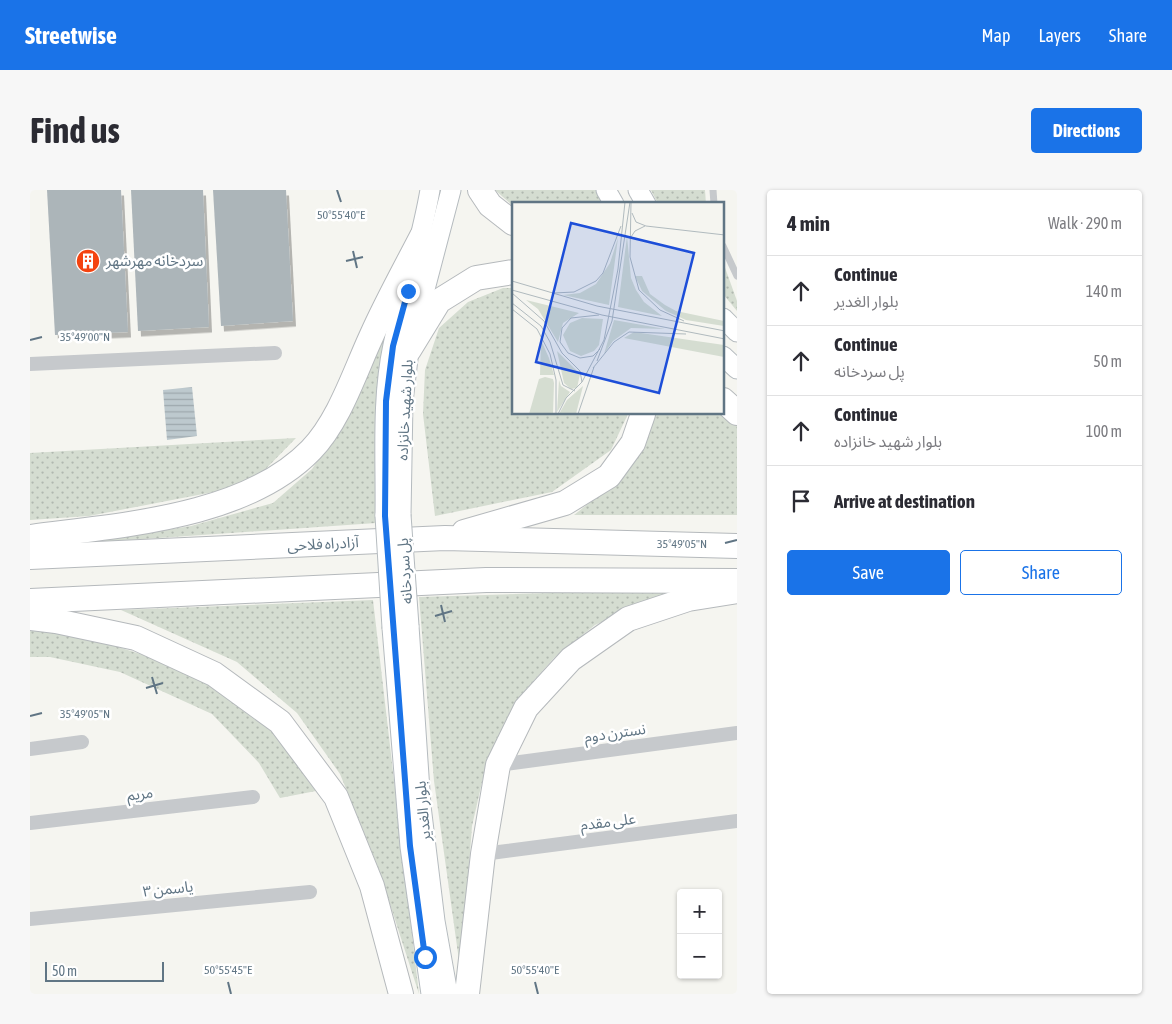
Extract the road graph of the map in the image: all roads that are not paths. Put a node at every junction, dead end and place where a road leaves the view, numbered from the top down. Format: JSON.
{"nodes":[{"id":1,"x":430,"y":190,"type":"edge"},
{"id":2,"x":451,"y":190,"type":"edge"},
{"id":3,"x":480,"y":190,"type":"edge"},
{"id":4,"x":606,"y":190,"type":"edge"},
{"id":5,"x":638,"y":190,"type":"edge"},
{"id":6,"x":613,"y":202,"type":"edge"},
{"id":7,"x":645,"y":202,"type":"edge"},
{"id":8,"x":512,"y":222,"type":"edge"},
{"id":9,"x":422,"y":236,"type":"junction"},
{"id":10,"x":724,"y":248,"type":"edge"},
{"id":11,"x":512,"y":272,"type":"edge"},
{"id":12,"x":737,"y":276,"type":"edge"},
{"id":13,"x":724,"y":319,"type":"edge"},
{"id":14,"x":737,"y":332,"type":"edge"},
{"id":15,"x":409,"y":350,"type":"junction"},
{"id":16,"x":275,"y":353,"type":"dead end"},
{"id":17,"x":724,"y":357,"type":"edge"},
{"id":18,"x":30,"y":364,"type":"edge"},
{"id":19,"x":737,"y":370,"type":"edge"},
{"id":20,"x":724,"y":401,"type":"edge"},
{"id":21,"x":737,"y":413,"type":"edge"},
{"id":22,"x":643,"y":415,"type":"edge"},
{"id":23,"x":393,"y":516,"type":"junction"},
{"id":24,"x":30,"y":537,"type":"edge"},
{"id":25,"x":445,"y":538,"type":"junction"},
{"id":26,"x":737,"y":546,"type":"edge"},
{"id":27,"x":30,"y":557,"type":"edge"},
{"id":28,"x":737,"y":581,"type":"edge"},
{"id":29,"x":737,"y":591,"type":"edge"},
{"id":30,"x":30,"y":601,"type":"edge"},
{"id":31,"x":30,"y":618,"type":"edge"},
{"id":32,"x":401,"y":627,"type":"junction"},
{"id":33,"x":737,"y":733,"type":"edge"},
{"id":34,"x":82,"y":742,"type":"dead end"},
{"id":35,"x":30,"y":749,"type":"edge"},
{"id":36,"x":498,"y":766,"type":"junction"},
{"id":37,"x":253,"y":797,"type":"dead end"},
{"id":38,"x":737,"y":822,"type":"edge"},
{"id":39,"x":30,"y":823,"type":"edge"},
{"id":40,"x":483,"y":854,"type":"junction"},
{"id":41,"x":310,"y":892,"type":"dead end"},
{"id":42,"x":30,"y":919,"type":"edge"},
{"id":43,"x":397,"y":987,"type":"edge"},
{"id":44,"x":431,"y":994,"type":"edge"},
{"id":45,"x":448,"y":994,"type":"edge"},
{"id":46,"x":467,"y":994,"type":"edge"}],
"edges":[{"from":1,"to":9,"type":"main road","name":"بلوار شهید خانزاده"},
{"from":2,"to":15,"type":"main road","name":"بلوار شهید خانزاده"},
{"from":3,"to":8,"type":"highway"},
{"from":4,"to":6,"type":"main road"},
{"from":5,"to":7,"type":"main road"},
{"from":9,"to":23,"type":"main road","name":"بلوار شهید خانزاده"},
{"from":9,"to":24,"type":"highway"},
{"from":10,"to":12,"type":"lane"},
{"from":11,"to":15,"type":"highway"},
{"from":13,"to":14,"type":"main road"},
{"from":15,"to":23,"type":"main road","name":"بلوار شهید خانزاده"},
{"from":16,"to":18,"type":"street"},
{"from":17,"to":19,"type":"main road"},
{"from":20,"to":21,"type":"highway"},
{"from":22,"to":25,"type":"highway"},
{"from":23,"to":32,"type":"main road","name":"پل سردخانه","bridge":true},
{"from":25,"to":26,"type":"highway","name":"آزادراه فلاحی"},
{"from":25,"to":27,"type":"highway","name":"آزادراه فلاحی"},
{"from":28,"to":30,"type":"highway"},
{"from":29,"to":36,"type":"highway"},
{"from":31,"to":43,"type":"highway"},
{"from":32,"to":44,"type":"main road","name":"بلوار الغدیر"},
{"from":32,"to":45,"type":"main road","name":"بلوار الغدیر"},
{"from":33,"to":36,"type":"street","name":"نسترن دوم"},
{"from":34,"to":35,"type":"street"},
{"from":36,"to":40,"type":"highway"},
{"from":37,"to":39,"type":"street","name":"مریم"},
{"from":38,"to":40,"type":"street","name":"علی مقدم"},
{"from":40,"to":46,"type":"highway"},
{"from":41,"to":42,"type":"street","name":"یاسمن ۳"}]}
